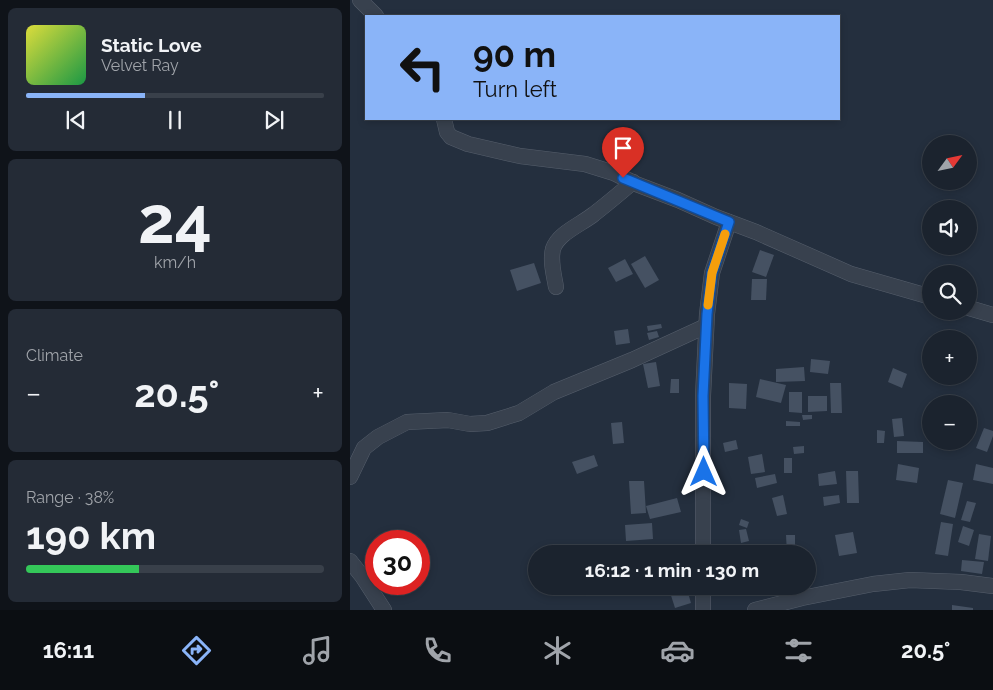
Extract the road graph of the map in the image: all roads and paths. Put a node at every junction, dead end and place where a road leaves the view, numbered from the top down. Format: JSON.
{"nodes":[{"id":1,"x":360,"y":0,"type":"edge"},
{"id":2,"x":375,"y":15,"type":"edge"},
{"id":3,"x":444,"y":120,"type":"edge"},
{"id":4,"x":633,"y":182,"type":"junction"},
{"id":5,"x":729,"y":222,"type":"junction"},
{"id":6,"x":556,"y":287,"type":"dead end"},
{"id":7,"x":922,"y":294,"type":"edge"},
{"id":8,"x":977,"y":310,"type":"edge"},
{"id":9,"x":993,"y":315,"type":"edge"},
{"id":10,"x":706,"y":326,"type":"junction"},
{"id":11,"x":357,"y":449,"type":"edge"},
{"id":12,"x":350,"y":477,"type":"edge"},
{"id":13,"x":703,"y":545,"type":"edge"},
{"id":14,"x":350,"y":561,"type":"edge"},
{"id":15,"x":993,"y":586,"type":"edge"},
{"id":16,"x":703,"y":595,"type":"edge"},
{"id":17,"x":384,"y":610,"type":"edge"},
{"id":18,"x":703,"y":610,"type":"edge"},
{"id":19,"x":755,"y":610,"type":"edge"}],
"edges":[{"from":1,"to":2,"type":"street"},
{"from":3,"to":4,"type":"street"},
{"from":4,"to":5,"type":"street"},
{"from":4,"to":6,"type":"street"},
{"from":5,"to":7,"type":"street"},
{"from":5,"to":10,"type":"street"},
{"from":8,"to":9,"type":"street"},
{"from":10,"to":11,"type":"street"},
{"from":10,"to":13,"type":"street"},
{"from":11,"to":12,"type":"street"},
{"from":14,"to":17,"type":"street"},
{"from":15,"to":19,"type":"street"},
{"from":16,"to":18,"type":"street"}]}
